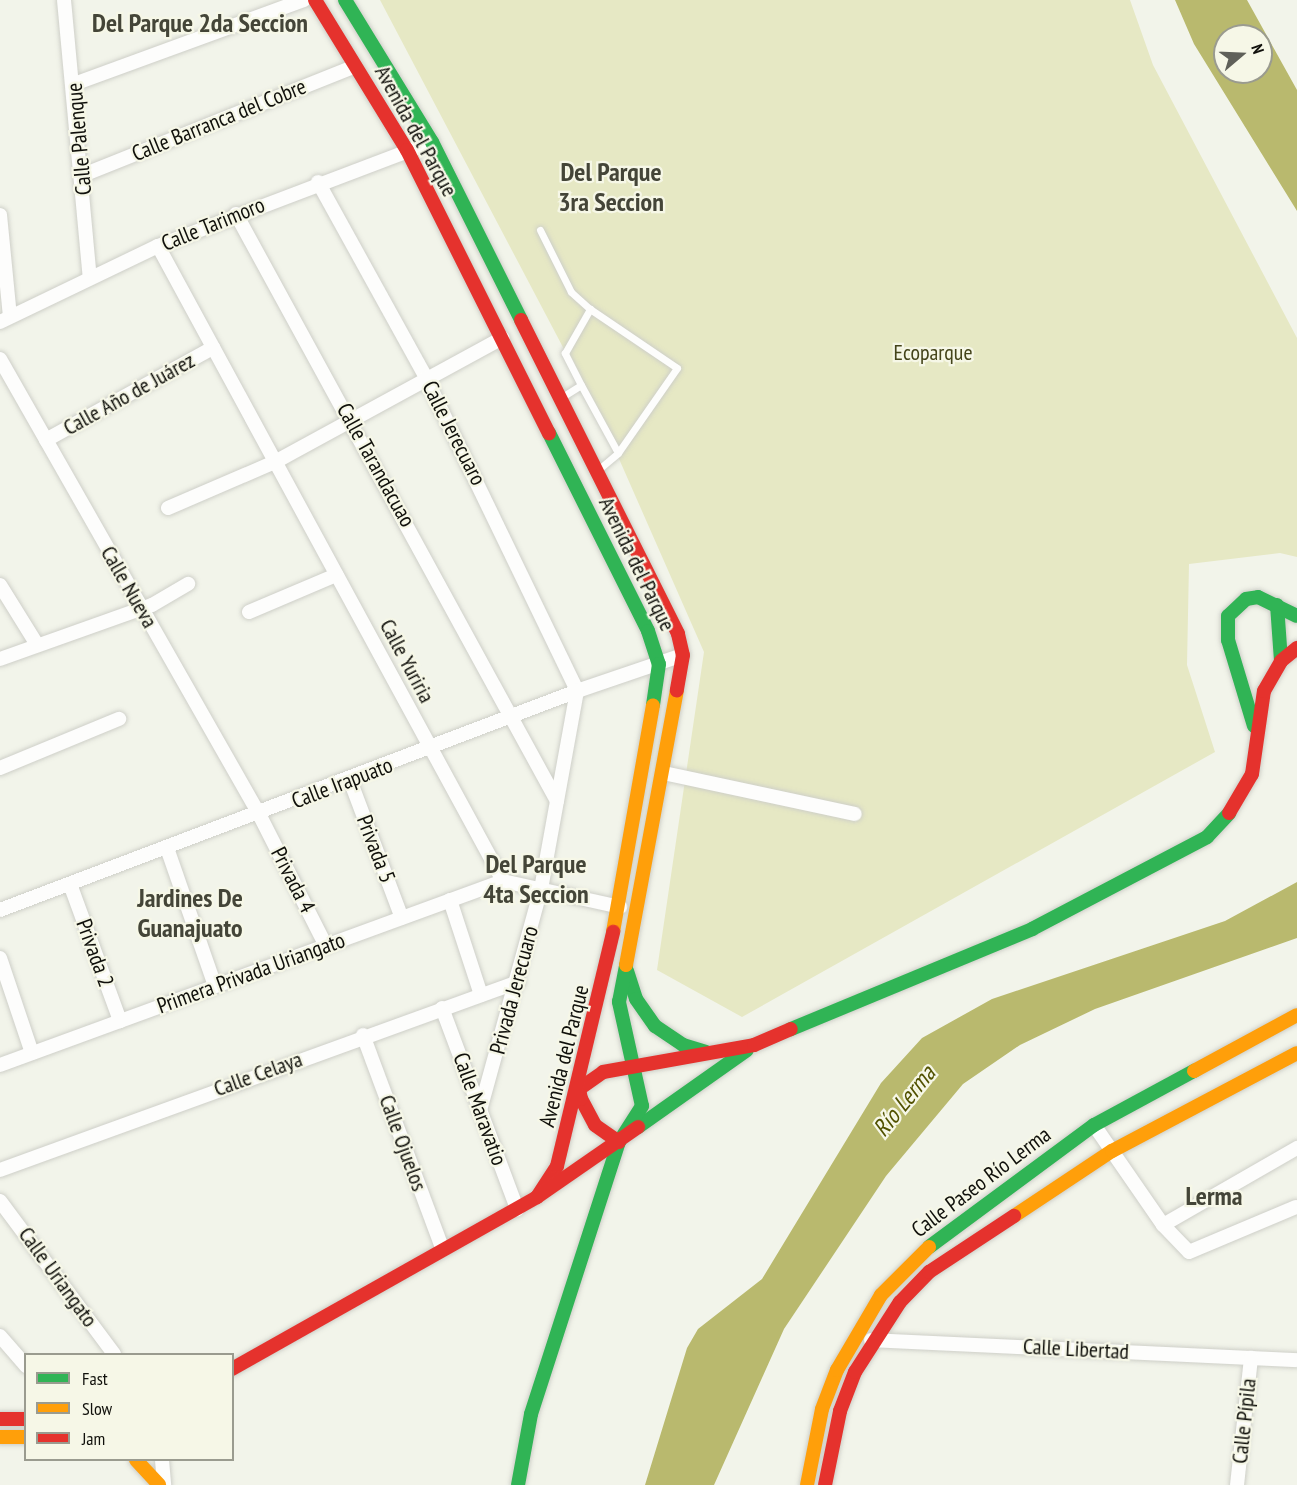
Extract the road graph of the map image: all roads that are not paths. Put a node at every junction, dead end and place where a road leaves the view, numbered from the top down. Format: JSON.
{"nodes":[{"id":1,"x":64,"y":0,"type":"edge"},
{"id":2,"x":304,"y":0,"type":"edge"},
{"id":3,"x":315,"y":0,"type":"edge"},
{"id":4,"x":345,"y":0,"type":"edge"},
{"id":5,"x":355,"y":66,"type":"junction"},
{"id":6,"x":74,"y":84,"type":"junction"},
{"id":7,"x":432,"y":142,"type":"junction"},
{"id":8,"x":407,"y":150,"type":"junction"},
{"id":9,"x":83,"y":175,"type":"junction"},
{"id":10,"x":318,"y":182,"type":"junction"},
{"id":11,"x":0,"y":214,"type":"edge"},
{"id":12,"x":236,"y":214,"type":"junction"},
{"id":13,"x":540,"y":230,"type":"dead end"},
{"id":14,"x":158,"y":246,"type":"junction"},
{"id":15,"x":90,"y":278,"type":"junction"},
{"id":16,"x":590,"y":309,"type":"junction"},
{"id":17,"x":5,"y":320,"type":"edge"},
{"id":18,"x":502,"y":338,"type":"junction"},
{"id":19,"x":213,"y":348,"type":"junction"},
{"id":20,"x":0,"y":359,"type":"edge"},
{"id":21,"x":426,"y":378,"type":"junction"},
{"id":22,"x":581,"y":385,"type":"junction"},
{"id":23,"x":561,"y":399,"type":"junction"},
{"id":24,"x":351,"y":418,"type":"junction"},
{"id":25,"x":46,"y":440,"type":"junction"},
{"id":26,"x":618,"y":453,"type":"junction"},
{"id":27,"x":275,"y":462,"type":"junction"},
{"id":28,"x":597,"y":470,"type":"junction"},
{"id":29,"x":168,"y":508,"type":"dead end"},
{"id":30,"x":336,"y":575,"type":"junction"},
{"id":31,"x":188,"y":584,"type":"dead end"},
{"id":32,"x":0,"y":585,"type":"edge"},
{"id":33,"x":1277,"y":605,"type":"junction"},
{"id":34,"x":142,"y":609,"type":"junction"},
{"id":35,"x":249,"y":612,"type":"dead end"},
{"id":36,"x":1297,"y":616,"type":"edge"},
{"id":37,"x":36,"y":643,"type":"junction"},
{"id":38,"x":1297,"y":648,"type":"edge"},
{"id":39,"x":683,"y":655,"type":"junction"},
{"id":40,"x":0,"y":659,"type":"edge"},
{"id":41,"x":1281,"y":661,"type":"junction"},
{"id":42,"x":659,"y":664,"type":"junction"},
{"id":43,"x":1244,"y":680,"type":"junction"},
{"id":44,"x":1268,"y":682,"type":"junction"},
{"id":45,"x":577,"y":691,"type":"junction"},
{"id":46,"x":119,"y":719,"type":"dead end"},
{"id":47,"x":512,"y":719,"type":"junction"},
{"id":48,"x":1257,"y":743,"type":"junction"},
{"id":49,"x":431,"y":749,"type":"junction"},
{"id":50,"x":0,"y":768,"type":"edge"},
{"id":51,"x":664,"y":773,"type":"junction"},
{"id":52,"x":350,"y":780,"type":"junction"},
{"id":53,"x":557,"y":801,"type":"junction"},
{"id":54,"x":259,"y":814,"type":"junction"},
{"id":55,"x":855,"y":814,"type":"dead end"},
{"id":56,"x":167,"y":848,"type":"junction"},
{"id":57,"x":503,"y":881,"type":"junction"},
{"id":58,"x":70,"y":884,"type":"junction"},
{"id":59,"x":541,"y":889,"type":"junction"},
{"id":60,"x":450,"y":900,"type":"junction"},
{"id":61,"x":620,"y":907,"type":"junction"},
{"id":62,"x":0,"y":910,"type":"edge"},
{"id":63,"x":402,"y":918,"type":"junction"},
{"id":64,"x":326,"y":945,"type":"junction"},
{"id":65,"x":0,"y":958,"type":"edge"},
{"id":66,"x":626,"y":966,"type":"junction"},
{"id":67,"x":518,"y":982,"type":"junction"},
{"id":68,"x":215,"y":986,"type":"junction"},
{"id":69,"x":481,"y":995,"type":"junction"},
{"id":70,"x":442,"y":1008,"type":"junction"},
{"id":71,"x":1297,"y":1015,"type":"edge"},
{"id":72,"x":120,"y":1021,"type":"junction"},
{"id":73,"x":363,"y":1035,"type":"junction"},
{"id":74,"x":754,"y":1045,"type":"junction"},
{"id":75,"x":32,"y":1053,"type":"junction"},
{"id":76,"x":1297,"y":1053,"type":"edge"},
{"id":77,"x":715,"y":1054,"type":"junction"},
{"id":78,"x":0,"y":1065,"type":"edge"},
{"id":79,"x":633,"y":1065,"type":"junction"},
{"id":80,"x":579,"y":1089,"type":"junction"},
{"id":81,"x":480,"y":1111,"type":"junction"},
{"id":82,"x":1094,"y":1125,"type":"junction"},
{"id":83,"x":620,"y":1142,"type":"junction"},
{"id":84,"x":1297,"y":1148,"type":"edge"},
{"id":85,"x":1112,"y":1151,"type":"junction"},
{"id":86,"x":0,"y":1170,"type":"edge"},
{"id":87,"x":537,"y":1197,"type":"junction"},
{"id":88,"x":0,"y":1201,"type":"edge"},
{"id":89,"x":1296,"y":1207,"type":"edge"},
{"id":90,"x":517,"y":1209,"type":"junction"},
{"id":91,"x":1163,"y":1225,"type":"junction"},
{"id":92,"x":443,"y":1250,"type":"junction"},
{"id":93,"x":0,"y":1336,"type":"edge"},
{"id":94,"x":855,"y":1339,"type":"junction"},
{"id":95,"x":876,"y":1340,"type":"junction"},
{"id":96,"x":113,"y":1353,"type":"edge"},
{"id":97,"x":1251,"y":1358,"type":"junction"},
{"id":98,"x":1297,"y":1360,"type":"edge"},
{"id":99,"x":24,"y":1364,"type":"edge"},
{"id":100,"x":234,"y":1368,"type":"edge"},
{"id":101,"x":0,"y":1419,"type":"edge"},
{"id":102,"x":24,"y":1419,"type":"edge"},
{"id":103,"x":0,"y":1437,"type":"edge"},
{"id":104,"x":24,"y":1437,"type":"edge"},
{"id":105,"x":137,"y":1461,"type":"edge"},
{"id":106,"x":162,"y":1461,"type":"edge"},
{"id":107,"x":159,"y":1485,"type":"edge"},
{"id":108,"x":164,"y":1485,"type":"edge"},
{"id":109,"x":518,"y":1485,"type":"edge"},
{"id":110,"x":807,"y":1485,"type":"edge"},
{"id":111,"x":825,"y":1485,"type":"edge"},
{"id":112,"x":1237,"y":1485,"type":"edge"}],
"edges":[{"from":1,"to":6,"type":"street","name":"Calle Palenque"},
{"from":2,"to":6,"type":"street"},
{"from":3,"to":5,"type":"street","name":"Avenida del Parque"},
{"from":4,"to":7,"type":"street","name":"Avenida del Parque"},
{"from":5,"to":8,"type":"street","name":"Avenida del Parque"},
{"from":5,"to":9,"type":"street","name":"Calle Barranca del Cobre"},
{"from":6,"to":9,"type":"street","name":"Calle Palenque"},
{"from":7,"to":8,"type":"street","name":"Calle Tarimoro"},
{"from":7,"to":23,"type":"street","name":"Avenida del Parque"},
{"from":8,"to":10,"type":"street","name":"Calle Tarimoro"},
{"from":8,"to":18,"type":"street","name":"Avenida del Parque"},
{"from":9,"to":15,"type":"street","name":"Calle Palenque"},
{"from":10,"to":12,"type":"street","name":"Calle Tarimoro"},
{"from":10,"to":21,"type":"street","name":"Calle Jerecuaro"},
{"from":11,"to":17,"type":"street"},
{"from":12,"to":14,"type":"street","name":"Calle Tarimoro"},
{"from":12,"to":24,"type":"street","name":"Calle Tarandacuao"},
{"from":13,"to":16,"type":"lane"},
{"from":14,"to":15,"type":"street","name":"Calle Tarimoro"},
{"from":14,"to":19,"type":"street","name":"Calle Yuriria"},
{"from":15,"to":17,"type":"street","name":"Calle Tarimoro"},
{"from":16,"to":22,"type":"lane"},
{"from":16,"to":26,"type":"lane"},
{"from":18,"to":21,"type":"street"},
{"from":18,"to":42,"type":"street","name":"Avenida del Parque"},
{"from":19,"to":25,"type":"street","name":"Calle Año de Juárez"},
{"from":19,"to":27,"type":"street","name":"Calle Yuriria"},
{"from":20,"to":25,"type":"street","name":"Calle Nueva"},
{"from":21,"to":24,"type":"street"},
{"from":21,"to":45,"type":"street","name":"Calle Jerecuaro"},
{"from":22,"to":23,"type":"lane"},
{"from":22,"to":26,"type":"lane"},
{"from":23,"to":28,"type":"street","name":"Avenida del Parque"},
{"from":24,"to":27,"type":"street"},
{"from":24,"to":47,"type":"street","name":"Calle Tarandacuao"},
{"from":25,"to":34,"type":"street","name":"Calle Nueva"},
{"from":26,"to":28,"type":"lane"},
{"from":27,"to":29,"type":"street"},
{"from":27,"to":30,"type":"street","name":"Calle Yuriria"},
{"from":28,"to":39,"type":"street","name":"Avenida del Parque"},
{"from":30,"to":35,"type":"street"},
{"from":30,"to":49,"type":"street","name":"Calle Yuriria"},
{"from":31,"to":34,"type":"street"},
{"from":32,"to":37,"type":"street"},
{"from":33,"to":36,"type":"street"},
{"from":33,"to":41,"type":"street"},
{"from":33,"to":43,"type":"street"},
{"from":34,"to":37,"type":"street"},
{"from":34,"to":54,"type":"street","name":"Calle Nueva"},
{"from":37,"to":40,"type":"street"},
{"from":38,"to":41,"type":"street"},
{"from":39,"to":42,"type":"street","name":"Calle Irapuato"},
{"from":39,"to":51,"type":"street","name":"Avenida del Parque"},
{"from":41,"to":44,"type":"street"},
{"from":42,"to":45,"type":"street","name":"Calle Irapuato"},
{"from":42,"to":61,"type":"street","name":"Avenida del Parque"},
{"from":43,"to":44,"type":"street"},
{"from":43,"to":48,"type":"street"},
{"from":44,"to":48,"type":"street"},
{"from":45,"to":47,"type":"street","name":"Calle Irapuato"},
{"from":45,"to":53,"type":"street","name":"Privada Jerecuaro"},
{"from":46,"to":50,"type":"street"},
{"from":47,"to":49,"type":"street","name":"Calle Irapuato"},
{"from":47,"to":53,"type":"street","name":"Calle Tarandacuao"},
{"from":48,"to":74,"type":"street"},
{"from":49,"to":52,"type":"street","name":"Calle Irapuato"},
{"from":49,"to":57,"type":"street","name":"Calle Yuriria"},
{"from":51,"to":55,"type":"street"},
{"from":51,"to":66,"type":"street","name":"Avenida del Parque"},
{"from":52,"to":54,"type":"street","name":"Calle Irapuato"},
{"from":52,"to":63,"type":"street","name":"Privada 5"},
{"from":53,"to":59,"type":"street","name":"Privada Jerecuaro"},
{"from":54,"to":56,"type":"street","name":"Calle Irapuato"},
{"from":54,"to":64,"type":"street","name":"Privada 4"},
{"from":56,"to":58,"type":"street","name":"Calle Irapuato"},
{"from":56,"to":68,"type":"street"},
{"from":57,"to":59,"type":"street"},
{"from":57,"to":60,"type":"street","name":"Primera Privada Uriangato"},
{"from":58,"to":62,"type":"street","name":"Calle Irapuato"},
{"from":58,"to":72,"type":"street","name":"Privada 2"},
{"from":59,"to":61,"type":"street"},
{"from":59,"to":67,"type":"street","name":"Privada Jerecuaro"},
{"from":60,"to":63,"type":"street","name":"Primera Privada Uriangato"},
{"from":60,"to":69,"type":"street"},
{"from":61,"to":80,"type":"street","name":"Avenida del Parque"},
{"from":63,"to":64,"type":"street","name":"Primera Privada Uriangato"},
{"from":64,"to":68,"type":"street","name":"Primera Privada Uriangato"},
{"from":65,"to":75,"type":"street"},
{"from":66,"to":77,"type":"street"},
{"from":66,"to":79,"type":"street","name":"Avenida del Parque"},
{"from":67,"to":69,"type":"street","name":"Calle Celaya"},
{"from":67,"to":81,"type":"street","name":"Privada Jerecuaro"},
{"from":68,"to":72,"type":"street","name":"Primera Privada Uriangato"},
{"from":69,"to":70,"type":"street","name":"Calle Celaya"},
{"from":70,"to":73,"type":"street","name":"Calle Celaya"},
{"from":70,"to":81,"type":"street","name":"Calle Maravatio"},
{"from":71,"to":82,"type":"street","name":"Calle Paseo Río Lerma"},
{"from":72,"to":75,"type":"street","name":"Primera Privada Uriangato"},
{"from":73,"to":86,"type":"street","name":"Calle Celaya"},
{"from":73,"to":92,"type":"street","name":"Calle Ojuelos"},
{"from":74,"to":77,"type":"street"},
{"from":74,"to":83,"type":"street"},
{"from":75,"to":78,"type":"street","name":"Primera Privada Uriangato"},
{"from":76,"to":85,"type":"street","name":"Calle Paseo Río Lerma"},
{"from":77,"to":79,"type":"street"},
{"from":79,"to":80,"type":"street"},
{"from":79,"to":83,"type":"street","name":"Avenida del Parque"},
{"from":80,"to":83,"type":"street"},
{"from":80,"to":87,"type":"street","name":"Avenida del Parque"},
{"from":81,"to":90,"type":"street","name":"Calle Maravatio"},
{"from":82,"to":85,"type":"street"},
{"from":82,"to":94,"type":"street","name":"Calle Paseo Río Lerma"},
{"from":83,"to":87,"type":"street"},
{"from":83,"to":109,"type":"street"},
{"from":84,"to":91,"type":"street"},
{"from":85,"to":91,"type":"street"},
{"from":85,"to":95,"type":"street","name":"Calle Paseo Río Lerma"},
{"from":87,"to":90,"type":"street"},
{"from":88,"to":96,"type":"street","name":"Calle Uriangato"},
{"from":89,"to":91,"type":"street"},
{"from":90,"to":92,"type":"street"},
{"from":92,"to":100,"type":"street"},
{"from":93,"to":99,"type":"street"},
{"from":94,"to":95,"type":"street","name":"Calle Libertad"},
{"from":94,"to":110,"type":"street","name":"Calle Paseo Río Lerma"},
{"from":95,"to":97,"type":"street","name":"Calle Libertad"},
{"from":95,"to":111,"type":"street","name":"Calle Paseo Río Lerma"},
{"from":97,"to":98,"type":"street","name":"Calle Libertad"},
{"from":97,"to":112,"type":"street","name":"Calle Pípila"},
{"from":101,"to":102,"type":"street"},
{"from":103,"to":104,"type":"street"},
{"from":105,"to":107,"type":"street"},
{"from":106,"to":108,"type":"street"}]}
